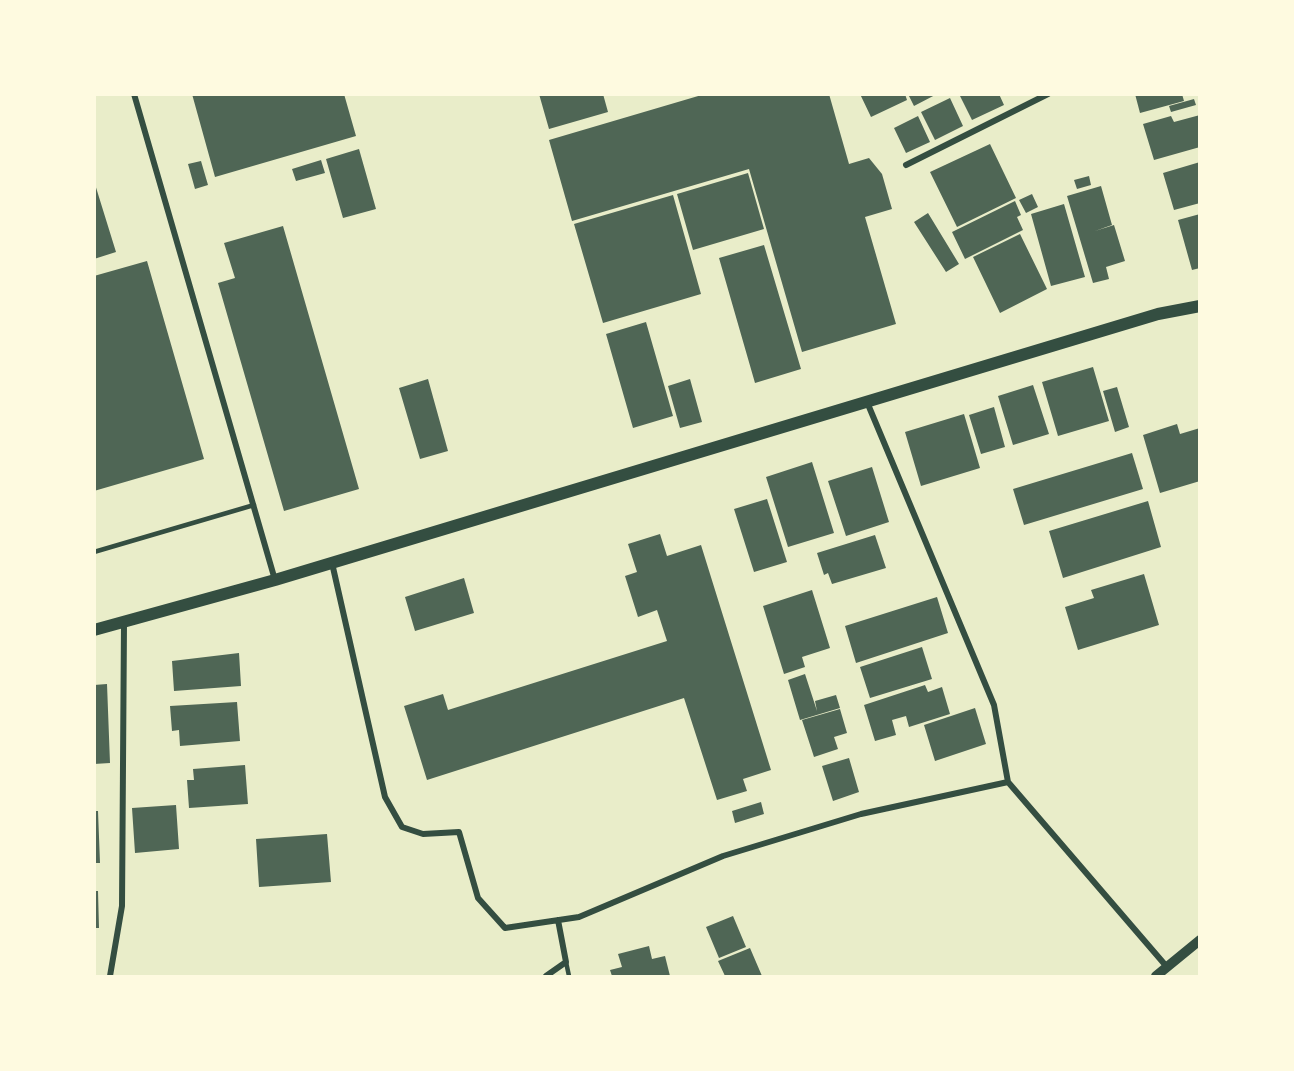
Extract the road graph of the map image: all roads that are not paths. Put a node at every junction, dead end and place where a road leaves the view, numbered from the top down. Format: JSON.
{"nodes":[{"id":1,"x":134,"y":94,"type":"edge"},
{"id":2,"x":1048,"y":94,"type":"edge"},
{"id":3,"x":906,"y":165,"type":"dead end"},
{"id":4,"x":1200,"y":306,"type":"edge"},
{"id":5,"x":867,"y":402,"type":"junction"},
{"id":6,"x":254,"y":505,"type":"junction"},
{"id":7,"x":94,"y":552,"type":"edge"},
{"id":8,"x":333,"y":563,"type":"junction"},
{"id":9,"x":275,"y":580,"type":"junction"},
{"id":10,"x":124,"y":623,"type":"junction"},
{"id":11,"x":94,"y":630,"type":"edge"},
{"id":12,"x":1008,"y":782,"type":"junction"},
{"id":13,"x":558,"y":920,"type":"junction"},
{"id":14,"x":1200,"y":940,"type":"edge"},
{"id":15,"x":566,"y":962,"type":"junction"},
{"id":16,"x":1167,"y":967,"type":"junction"},
{"id":17,"x":110,"y":976,"type":"edge"},
{"id":18,"x":546,"y":976,"type":"edge"},
{"id":19,"x":569,"y":976,"type":"edge"},
{"id":20,"x":1156,"y":976,"type":"edge"}],
"edges":[{"from":1,"to":6,"type":"street"},
{"from":2,"to":3,"type":"street"},
{"from":4,"to":5,"type":"main road"},
{"from":5,"to":8,"type":"main road"},
{"from":5,"to":12,"type":"street"},
{"from":6,"to":7,"type":"lane"},
{"from":6,"to":9,"type":"street"},
{"from":8,"to":9,"type":"main road"},
{"from":8,"to":13,"type":"street"},
{"from":9,"to":10,"type":"main road"},
{"from":10,"to":11,"type":"main road"},
{"from":10,"to":17,"type":"street"},
{"from":12,"to":13,"type":"street"},
{"from":12,"to":16,"type":"street"},
{"from":13,"to":15,"type":"street"},
{"from":14,"to":16,"type":"street"},
{"from":15,"to":18,"type":"street"},
{"from":15,"to":19,"type":"lane"},
{"from":16,"to":20,"type":"street"}]}
